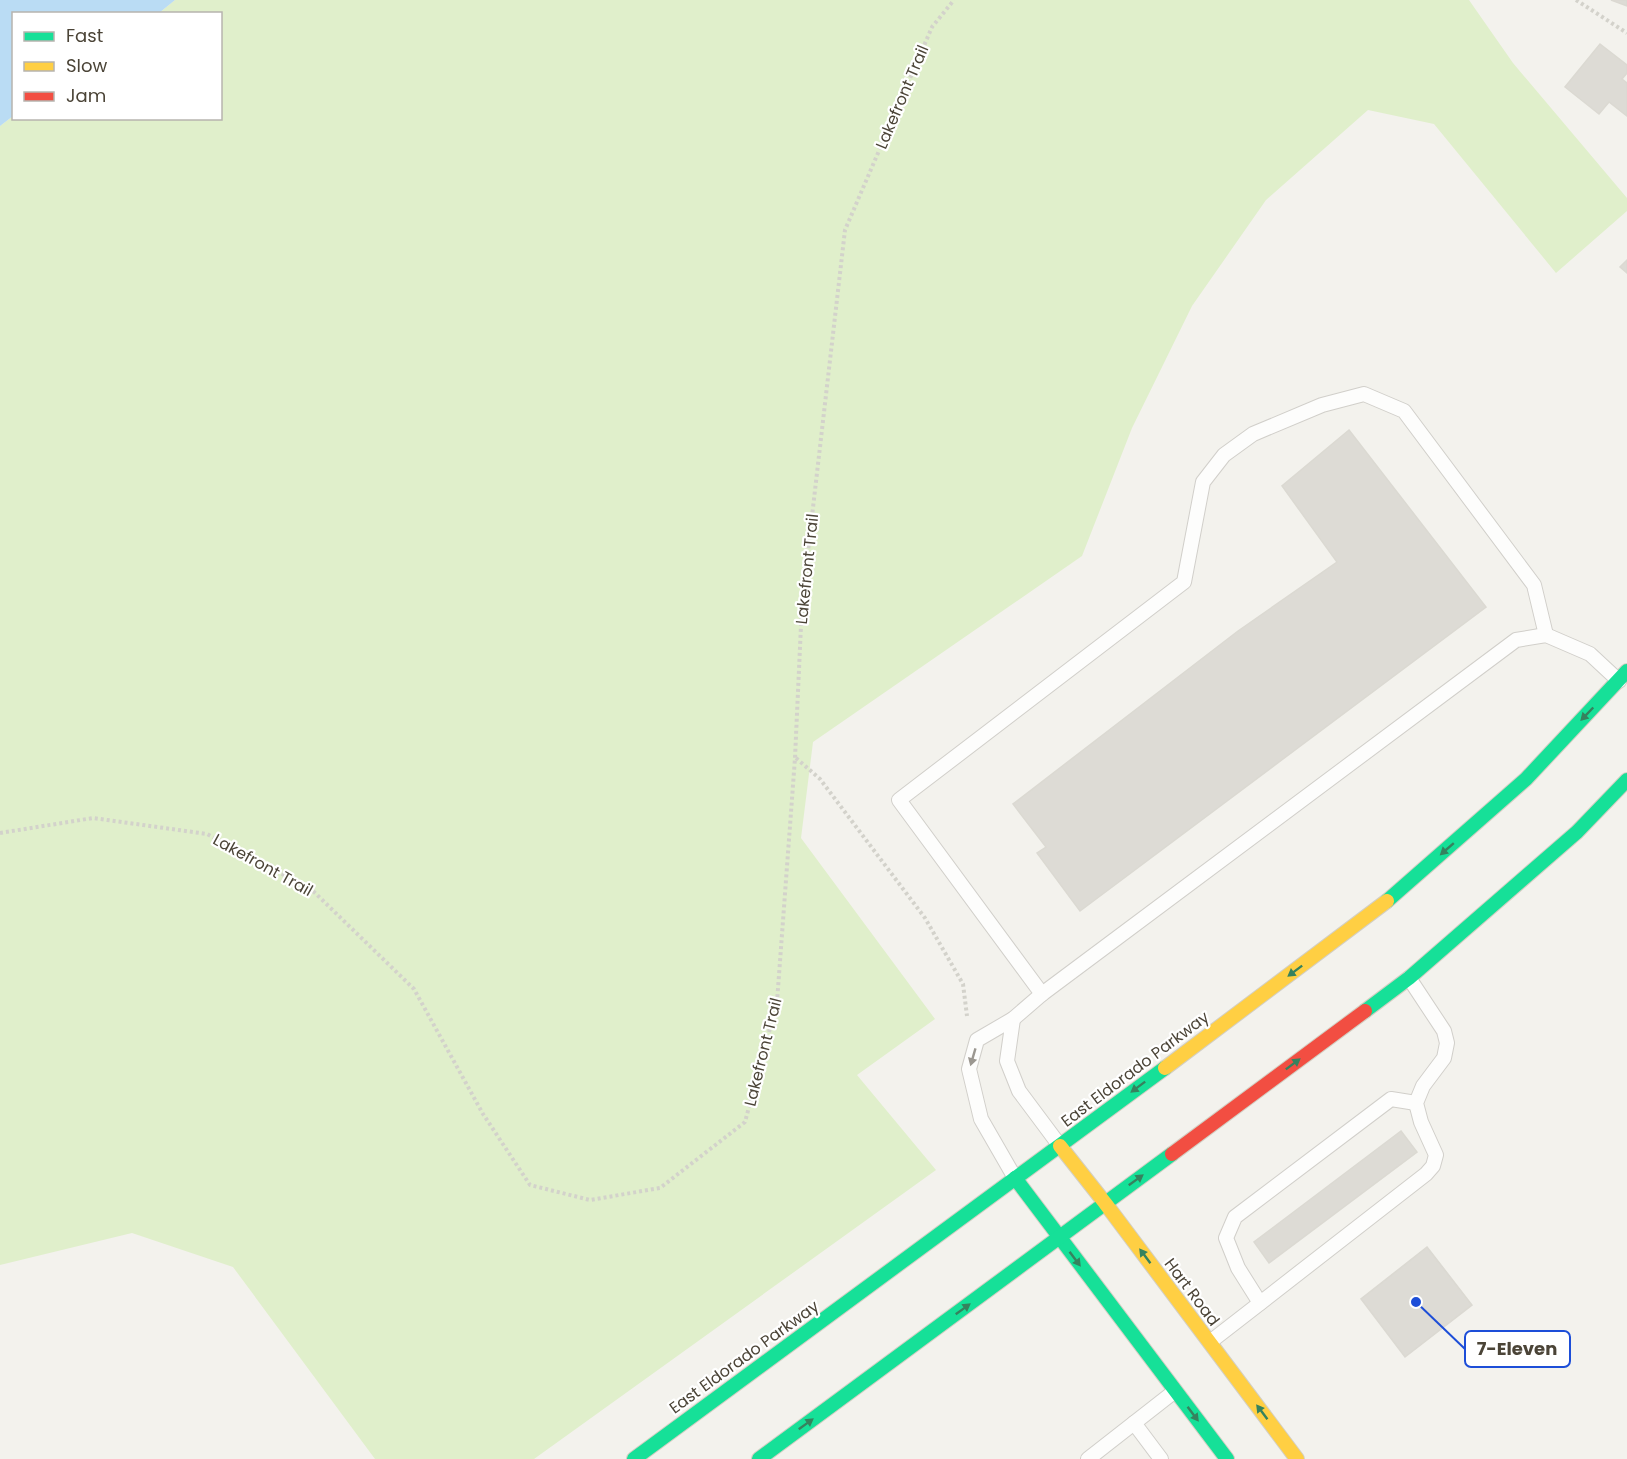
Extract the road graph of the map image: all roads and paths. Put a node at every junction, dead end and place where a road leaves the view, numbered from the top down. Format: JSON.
{"nodes":[{"id":1,"x":954,"y":0,"type":"edge"},
{"id":2,"x":1576,"y":0,"type":"edge"},
{"id":3,"x":1627,"y":33,"type":"edge"},
{"id":4,"x":1546,"y":635,"type":"junction"},
{"id":5,"x":1623,"y":676,"type":"edge"},
{"id":6,"x":795,"y":758,"type":"junction"},
{"id":7,"x":1627,"y":780,"type":"edge"},
{"id":8,"x":0,"y":833,"type":"edge"},
{"id":9,"x":1409,"y":978,"type":"junction"},
{"id":10,"x":1042,"y":994,"type":"junction"},
{"id":11,"x":966,"y":1016,"type":"dead end"},
{"id":12,"x":1013,"y":1019,"type":"junction"},
{"id":13,"x":1416,"y":1103,"type":"junction"},
{"id":14,"x":1060,"y":1146,"type":"junction"},
{"id":15,"x":1016,"y":1178,"type":"junction"},
{"id":16,"x":1105,"y":1203,"type":"junction"},
{"id":17,"x":1059,"y":1238,"type":"junction"},
{"id":18,"x":1260,"y":1303,"type":"junction"},
{"id":19,"x":1210,"y":1342,"type":"junction"},
{"id":20,"x":1175,"y":1391,"type":"junction"},
{"id":21,"x":1134,"y":1423,"type":"junction"},
{"id":22,"x":634,"y":1459,"type":"edge"},
{"id":23,"x":759,"y":1459,"type":"edge"},
{"id":24,"x":1088,"y":1459,"type":"edge"},
{"id":25,"x":1161,"y":1459,"type":"edge"},
{"id":26,"x":1227,"y":1459,"type":"edge"},
{"id":27,"x":1296,"y":1459,"type":"edge"}],
"edges":[{"from":1,"to":6,"type":"path","name":"Lakefront Trail"},
{"from":2,"to":3,"type":"path"},
{"from":4,"to":5,"type":"lane"},
{"from":4,"to":10,"type":"lane"},
{"from":4,"to":10,"type":"lane"},
{"from":5,"to":14,"type":"main road","name":"East Eldorado Parkway","one_way":true},
{"from":6,"to":8,"type":"path","name":"Lakefront Trail"},
{"from":6,"to":11,"type":"path"},
{"from":7,"to":9,"type":"main road"},
{"from":9,"to":13,"type":"lane"},
{"from":16,"to":9,"type":"main road","one_way":true},
{"from":10,"to":12,"type":"lane"},
{"from":12,"to":14,"type":"lane"},
{"from":12,"to":15,"type":"lane","one_way":true},
{"from":13,"to":18,"type":"lane"},
{"from":13,"to":18,"type":"lane"},
{"from":14,"to":15,"type":"main road","name":"East Eldorado Parkway"},
{"from":14,"to":16,"type":"main road","name":"Hart Road"},
{"from":15,"to":17,"type":"main road"},
{"from":15,"to":22,"type":"main road","name":"East Eldorado Parkway"},
{"from":16,"to":17,"type":"main road"},
{"from":19,"to":16,"type":"main road","name":"Hart Road","one_way":true},
{"from":17,"to":20,"type":"main road","one_way":true},
{"from":23,"to":17,"type":"main road","one_way":true},
{"from":18,"to":19,"type":"lane"},
{"from":27,"to":19,"type":"main road","name":"Hart Road","one_way":true},
{"from":20,"to":21,"type":"lane"},
{"from":20,"to":26,"type":"main road","one_way":true},
{"from":21,"to":24,"type":"lane"},
{"from":21,"to":25,"type":"lane"}]}
